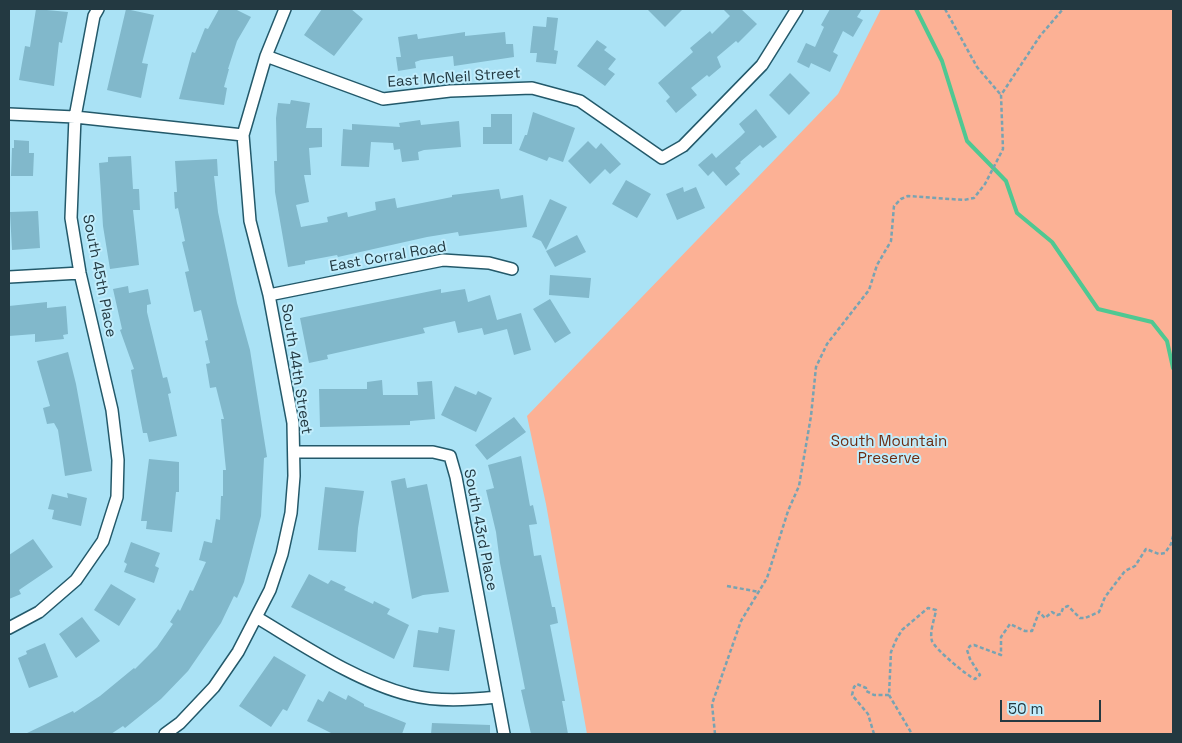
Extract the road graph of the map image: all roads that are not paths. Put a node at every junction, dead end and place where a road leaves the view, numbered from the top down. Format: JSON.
{"nodes":[{"id":1,"x":98,"y":9,"type":"edge"},
{"id":2,"x":285,"y":9,"type":"edge"},
{"id":3,"x":797,"y":9,"type":"edge"},
{"id":4,"x":266,"y":56,"type":"junction"},
{"id":5,"x":9,"y":114,"type":"edge"},
{"id":6,"x":75,"y":117,"type":"junction"},
{"id":7,"x":242,"y":134,"type":"junction"},
{"id":8,"x":512,"y":269,"type":"dead end"},
{"id":9,"x":80,"y":273,"type":"junction"},
{"id":10,"x":9,"y":277,"type":"edge"},
{"id":11,"x":269,"y":294,"type":"junction"},
{"id":12,"x":294,"y":452,"type":"junction"},
{"id":13,"x":256,"y":617,"type":"junction"},
{"id":14,"x":9,"y":628,"type":"edge"},
{"id":15,"x":497,"y":697,"type":"junction"},
{"id":16,"x":165,"y":734,"type":"edge"},
{"id":17,"x":504,"y":734,"type":"edge"}],
"edges":[{"from":1,"to":6,"type":"street","name":"South 45th Place"},
{"from":2,"to":4,"type":"street","name":"South 44th Street"},
{"from":3,"to":4,"type":"street","name":"East McNeil Street"},
{"from":4,"to":7,"type":"street","name":"South 44th Street"},
{"from":5,"to":6,"type":"street"},
{"from":6,"to":7,"type":"street"},
{"from":6,"to":9,"type":"street","name":"South 45th Place"},
{"from":7,"to":11,"type":"street","name":"South 44th Street"},
{"from":8,"to":11,"type":"street","name":"East Corral Road"},
{"from":9,"to":10,"type":"street"},
{"from":9,"to":14,"type":"street","name":"South 45th Place"},
{"from":11,"to":12,"type":"street","name":"South 44th Street"},
{"from":12,"to":13,"type":"street","name":"South 44th Street"},
{"from":12,"to":15,"type":"street","name":"South 43rd Place"},
{"from":13,"to":15,"type":"street"},
{"from":13,"to":16,"type":"street","name":"South 44th Street"},
{"from":15,"to":17,"type":"street","name":"South 43rd Place"}]}
